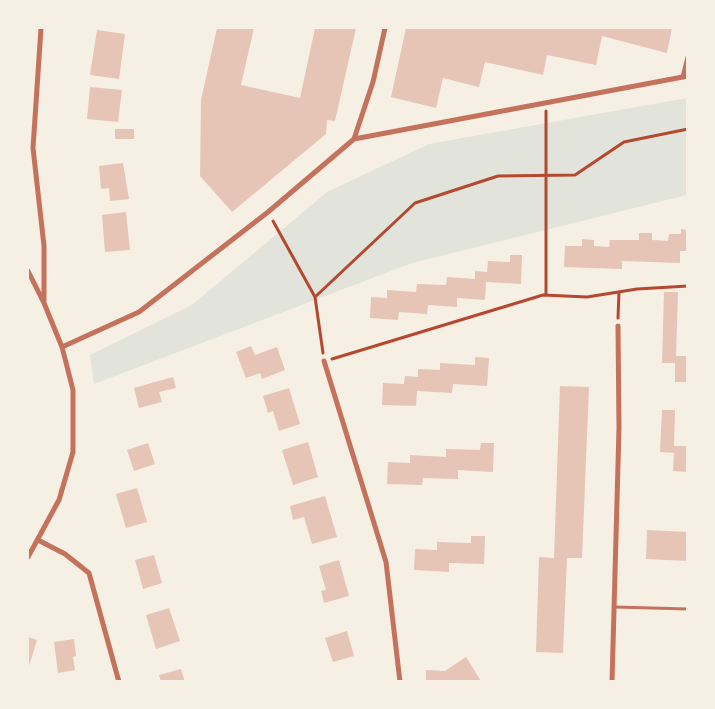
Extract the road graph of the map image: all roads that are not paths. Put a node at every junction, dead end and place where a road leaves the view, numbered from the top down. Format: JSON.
{"nodes":[{"id":1,"x":41,"y":28,"type":"edge"},
{"id":2,"x":385,"y":28,"type":"edge"},
{"id":3,"x":688,"y":57,"type":"edge"},
{"id":4,"x":685,"y":77,"type":"edge"},
{"id":5,"x":354,"y":139,"type":"junction"},
{"id":6,"x":28,"y":271,"type":"edge"},
{"id":7,"x":44,"y":303,"type":"junction"},
{"id":8,"x":618,"y":326,"type":"road end"},
{"id":9,"x":62,"y":348,"type":"junction"},
{"id":10,"x":324,"y":361,"type":"road end"},
{"id":11,"x":38,"y":540,"type":"junction"},
{"id":12,"x":28,"y":557,"type":"edge"},
{"id":13,"x":614,"y":607,"type":"junction"},
{"id":14,"x":688,"y":609,"type":"edge"},
{"id":15,"x":119,"y":682,"type":"edge"},
{"id":16,"x":400,"y":682,"type":"edge"},
{"id":17,"x":612,"y":682,"type":"edge"}],
"edges":[{"from":1,"to":7,"type":"street"},
{"from":2,"to":5,"type":"street"},
{"from":3,"to":4,"type":"street"},
{"from":4,"to":5,"type":"street"},
{"from":5,"to":9,"type":"street"},
{"from":6,"to":7,"type":"street"},
{"from":7,"to":9,"type":"street"},
{"from":8,"to":13,"type":"street"},
{"from":9,"to":11,"type":"street"},
{"from":10,"to":16,"type":"street"},
{"from":11,"to":12,"type":"street"},
{"from":11,"to":15,"type":"street"},
{"from":13,"to":14,"type":"lane"},
{"from":13,"to":17,"type":"street"}]}
